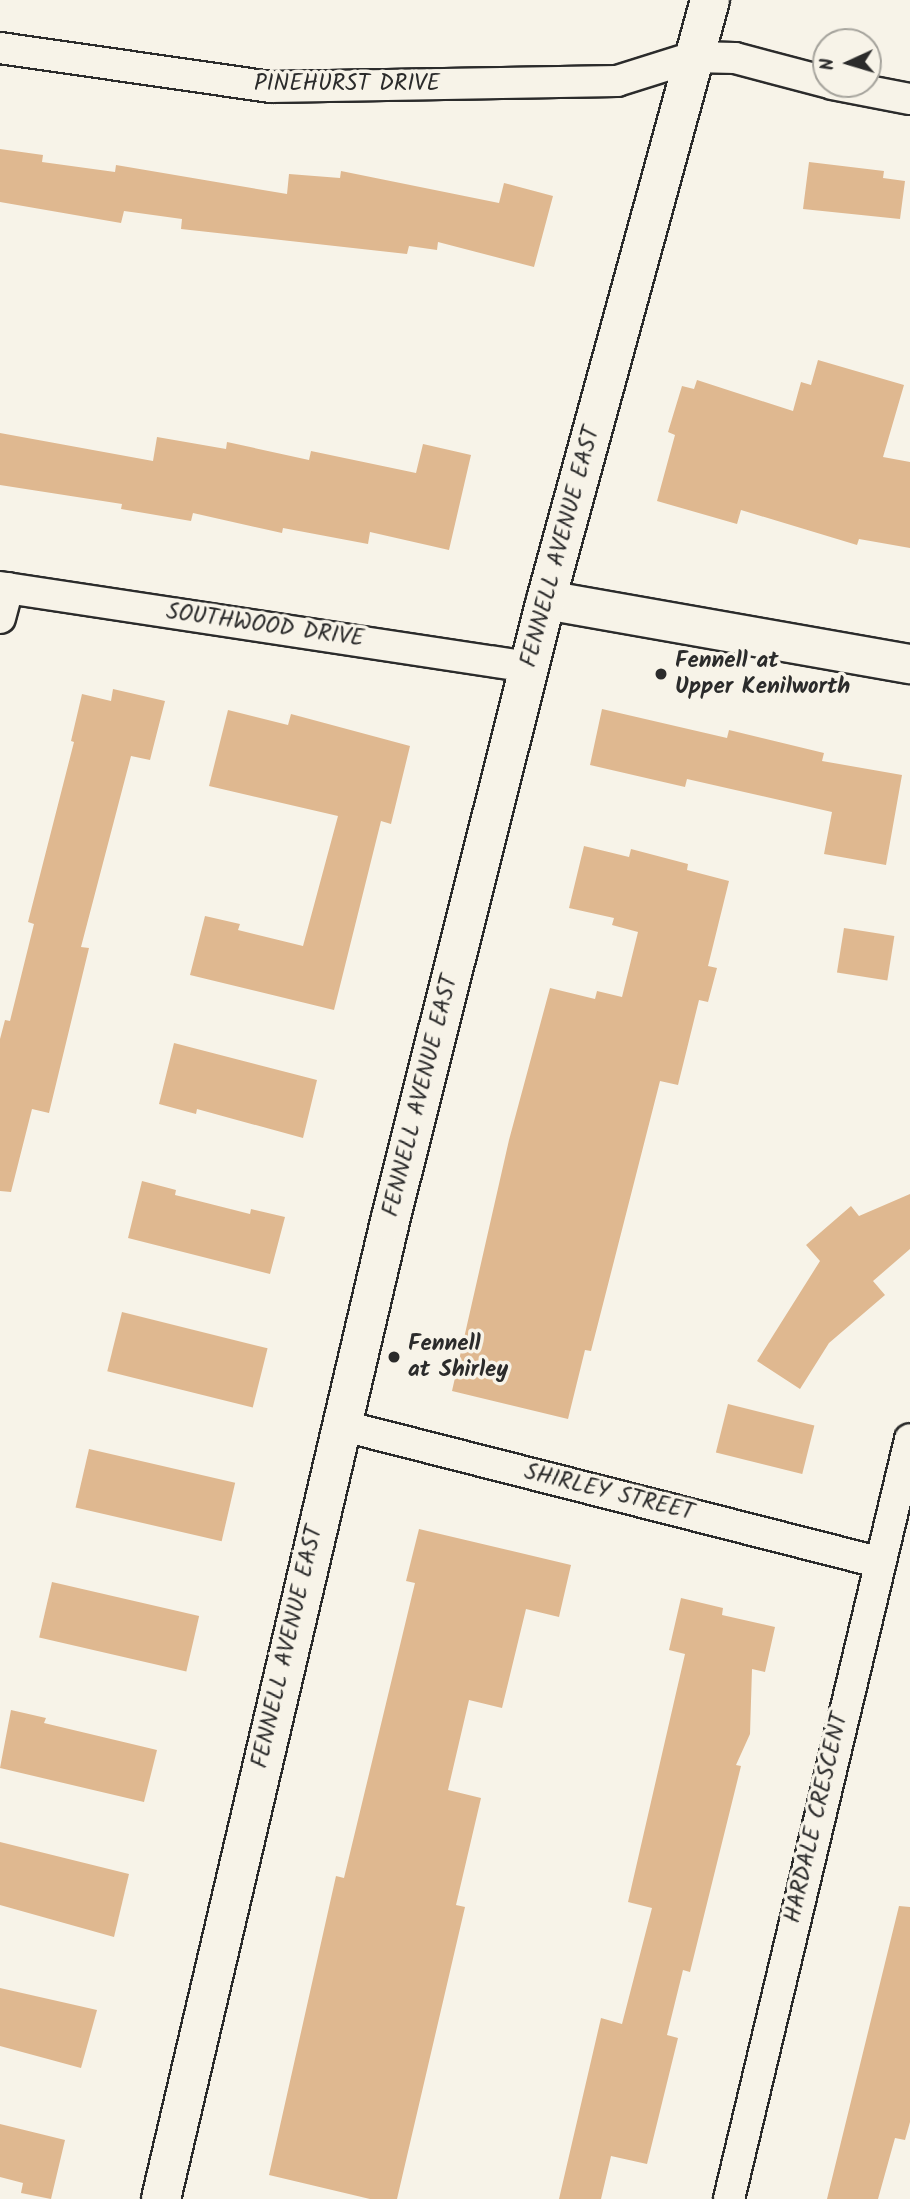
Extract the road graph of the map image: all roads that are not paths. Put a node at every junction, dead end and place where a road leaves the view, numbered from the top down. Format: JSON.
{"nodes":[{"id":1,"x":710,"y":0,"type":"edge"},
{"id":2,"x":0,"y":48,"type":"edge"},
{"id":3,"x":693,"y":58,"type":"junction"},
{"id":4,"x":812,"y":78,"type":"edge"},
{"id":5,"x":882,"y":94,"type":"edge"},
{"id":6,"x":910,"y":99,"type":"edge"},
{"id":7,"x":4,"y":587,"type":"edge"},
{"id":8,"x":546,"y":600,"type":"junction"},
{"id":9,"x":0,"y":618,"type":"edge"},
{"id":10,"x":910,"y":664,"type":"edge"},
{"id":11,"x":529,"y":667,"type":"junction"},
{"id":12,"x":340,"y":1424,"type":"junction"},
{"id":13,"x":910,"y":1439,"type":"edge"},
{"id":14,"x":878,"y":1562,"type":"junction"},
{"id":15,"x":161,"y":2199,"type":"edge"},
{"id":16,"x":729,"y":2199,"type":"edge"}],
"edges":[{"from":1,"to":3,"type":"main road","name":"FENNELL AVENUE EAST"},
{"from":2,"to":3,"type":"street","name":"PINEHURST DRIVE"},
{"from":3,"to":4,"type":"street","name":"PINEHURST DRIVE"},
{"from":3,"to":8,"type":"main road","name":"FENNELL AVENUE EAST"},
{"from":5,"to":6,"type":"street"},
{"from":7,"to":9,"type":"street"},
{"from":7,"to":11,"type":"street","name":"SOUTHWOOD DRIVE"},
{"from":8,"to":10,"type":"main road"},
{"from":8,"to":11,"type":"main road","name":"FENNELL AVENUE EAST"},
{"from":11,"to":12,"type":"main road","name":"FENNELL AVENUE EAST"},
{"from":12,"to":14,"type":"street","name":"SHIRLEY STREET"},
{"from":12,"to":15,"type":"main road","name":"FENNELL AVENUE EAST"},
{"from":13,"to":14,"type":"street","name":"HARDALE CRESCENT"},
{"from":14,"to":16,"type":"street","name":"HARDALE CRESCENT"}]}
